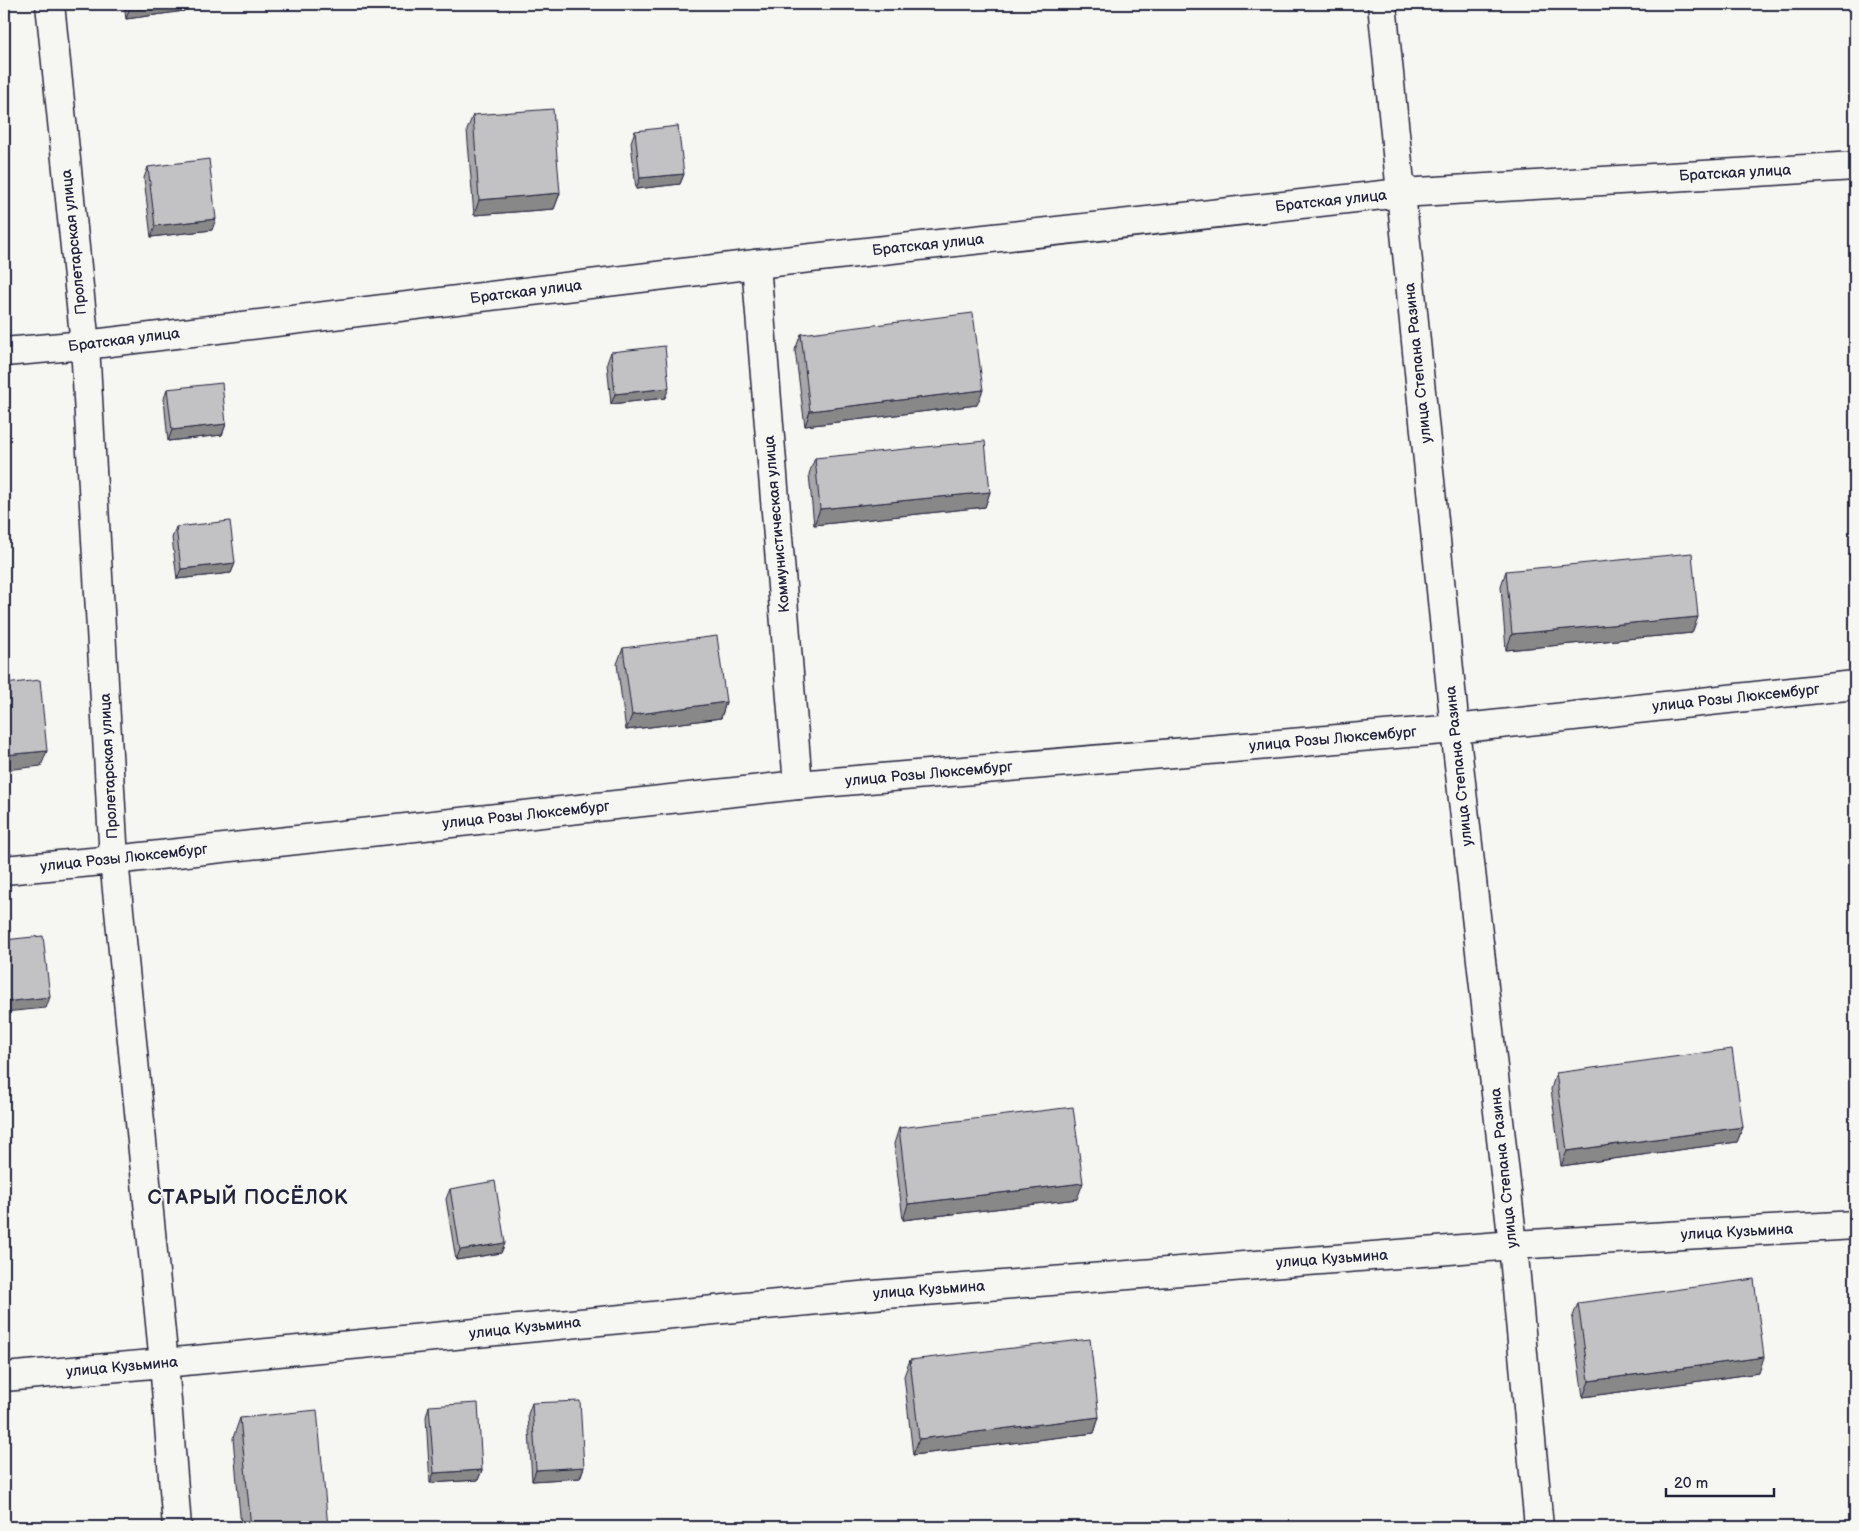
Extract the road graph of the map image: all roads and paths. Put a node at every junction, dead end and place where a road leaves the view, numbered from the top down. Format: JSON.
{"nodes":[{"id":1,"x":50,"y":4,"type":"edge"},
{"id":2,"x":1382,"y":4,"type":"edge"},
{"id":3,"x":1855,"y":166,"type":"edge"},
{"id":4,"x":1402,"y":193,"type":"junction"},
{"id":5,"x":756,"y":264,"type":"junction"},
{"id":6,"x":85,"y":345,"type":"junction"},
{"id":7,"x":4,"y":352,"type":"edge"},
{"id":8,"x":1855,"y":685,"type":"edge"},
{"id":9,"x":1455,"y":728,"type":"junction"},
{"id":10,"x":798,"y":785,"type":"junction"},
{"id":11,"x":114,"y":860,"type":"junction"},
{"id":12,"x":4,"y":870,"type":"edge"},
{"id":13,"x":1855,"y":1224,"type":"edge"},
{"id":14,"x":1513,"y":1245,"type":"junction"},
{"id":15,"x":164,"y":1364,"type":"junction"},
{"id":16,"x":4,"y":1377,"type":"edge"},
{"id":17,"x":177,"y":1527,"type":"edge"},
{"id":18,"x":1539,"y":1527,"type":"edge"}],
"edges":[{"from":1,"to":6,"type":"street","name":"Пролетарская улица"},
{"from":2,"to":4,"type":"street","name":"улица Степана Разина"},
{"from":3,"to":4,"type":"street","name":"Братская улица"},
{"from":4,"to":5,"type":"street","name":"Братская улица"},
{"from":4,"to":9,"type":"street","name":"улица Степана Разина"},
{"from":5,"to":6,"type":"street","name":"Братская улица"},
{"from":5,"to":10,"type":"street","name":"Коммунистическая улица"},
{"from":6,"to":7,"type":"street","name":"Братская улица"},
{"from":6,"to":11,"type":"street","name":"Пролетарская улица"},
{"from":8,"to":9,"type":"street","name":"улица Розы Люксембург"},
{"from":9,"to":10,"type":"street","name":"улица Розы Люксембург"},
{"from":9,"to":14,"type":"street","name":"улица Степана Разина"},
{"from":10,"to":11,"type":"street","name":"улица Розы Люксембург"},
{"from":11,"to":12,"type":"street","name":"улица Розы Люксембург"},
{"from":11,"to":15,"type":"street","name":"Пролетарская улица"},
{"from":13,"to":14,"type":"street","name":"улица Кузьмина"},
{"from":14,"to":15,"type":"street","name":"улица Кузьмина"},
{"from":14,"to":18,"type":"street","name":"улица Степана Разина"},
{"from":15,"to":16,"type":"street","name":"улица Кузьмина"},
{"from":15,"to":17,"type":"street","name":"Пролетарская улица"}]}
